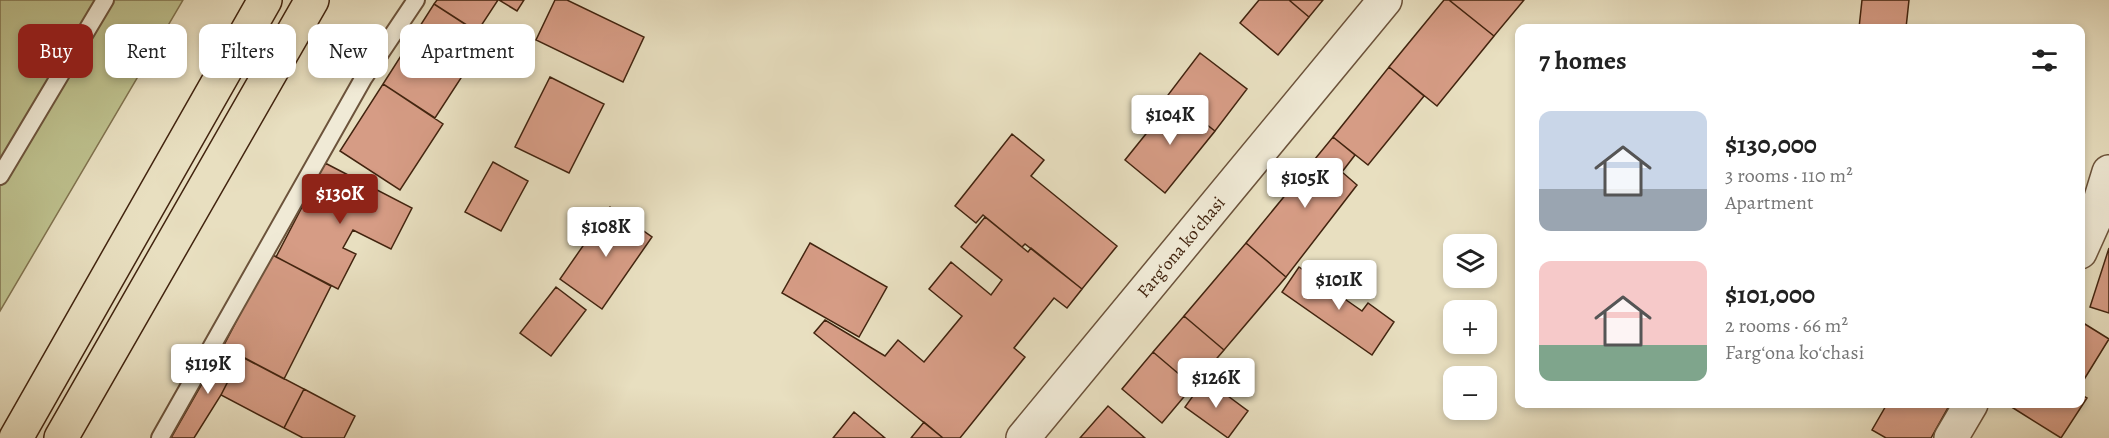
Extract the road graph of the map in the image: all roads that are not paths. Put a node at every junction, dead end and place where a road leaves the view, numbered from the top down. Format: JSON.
{"nodes":[{"id":1,"x":105,"y":0,"type":"edge"},
{"id":2,"x":265,"y":0,"type":"edge"},
{"id":3,"x":312,"y":0,"type":"edge"},
{"id":4,"x":416,"y":0,"type":"edge"},
{"id":5,"x":1384,"y":0,"type":"edge"},
{"id":6,"x":2109,"y":172,"type":"edge"},
{"id":7,"x":0,"y":176,"type":"edge"},
{"id":8,"x":2085,"y":241,"type":"edge"},
{"id":9,"x":1969,"y":408,"type":"edge"},
{"id":10,"x":16,"y":438,"type":"edge"},
{"id":11,"x":61,"y":438,"type":"edge"},
{"id":12,"x":160,"y":438,"type":"edge"},
{"id":13,"x":1023,"y":438,"type":"edge"},
{"id":14,"x":1951,"y":438,"type":"edge"}],
"edges":[{"from":1,"to":7,"type":"lane"},
{"from":2,"to":10,"type":"main road"},
{"from":3,"to":11,"type":"main road"},
{"from":4,"to":12,"type":"lane"},
{"from":5,"to":13,"type":"street","name":"Fargʻona koʻchasi"},
{"from":6,"to":8,"type":"street"},
{"from":9,"to":14,"type":"street"}]}
